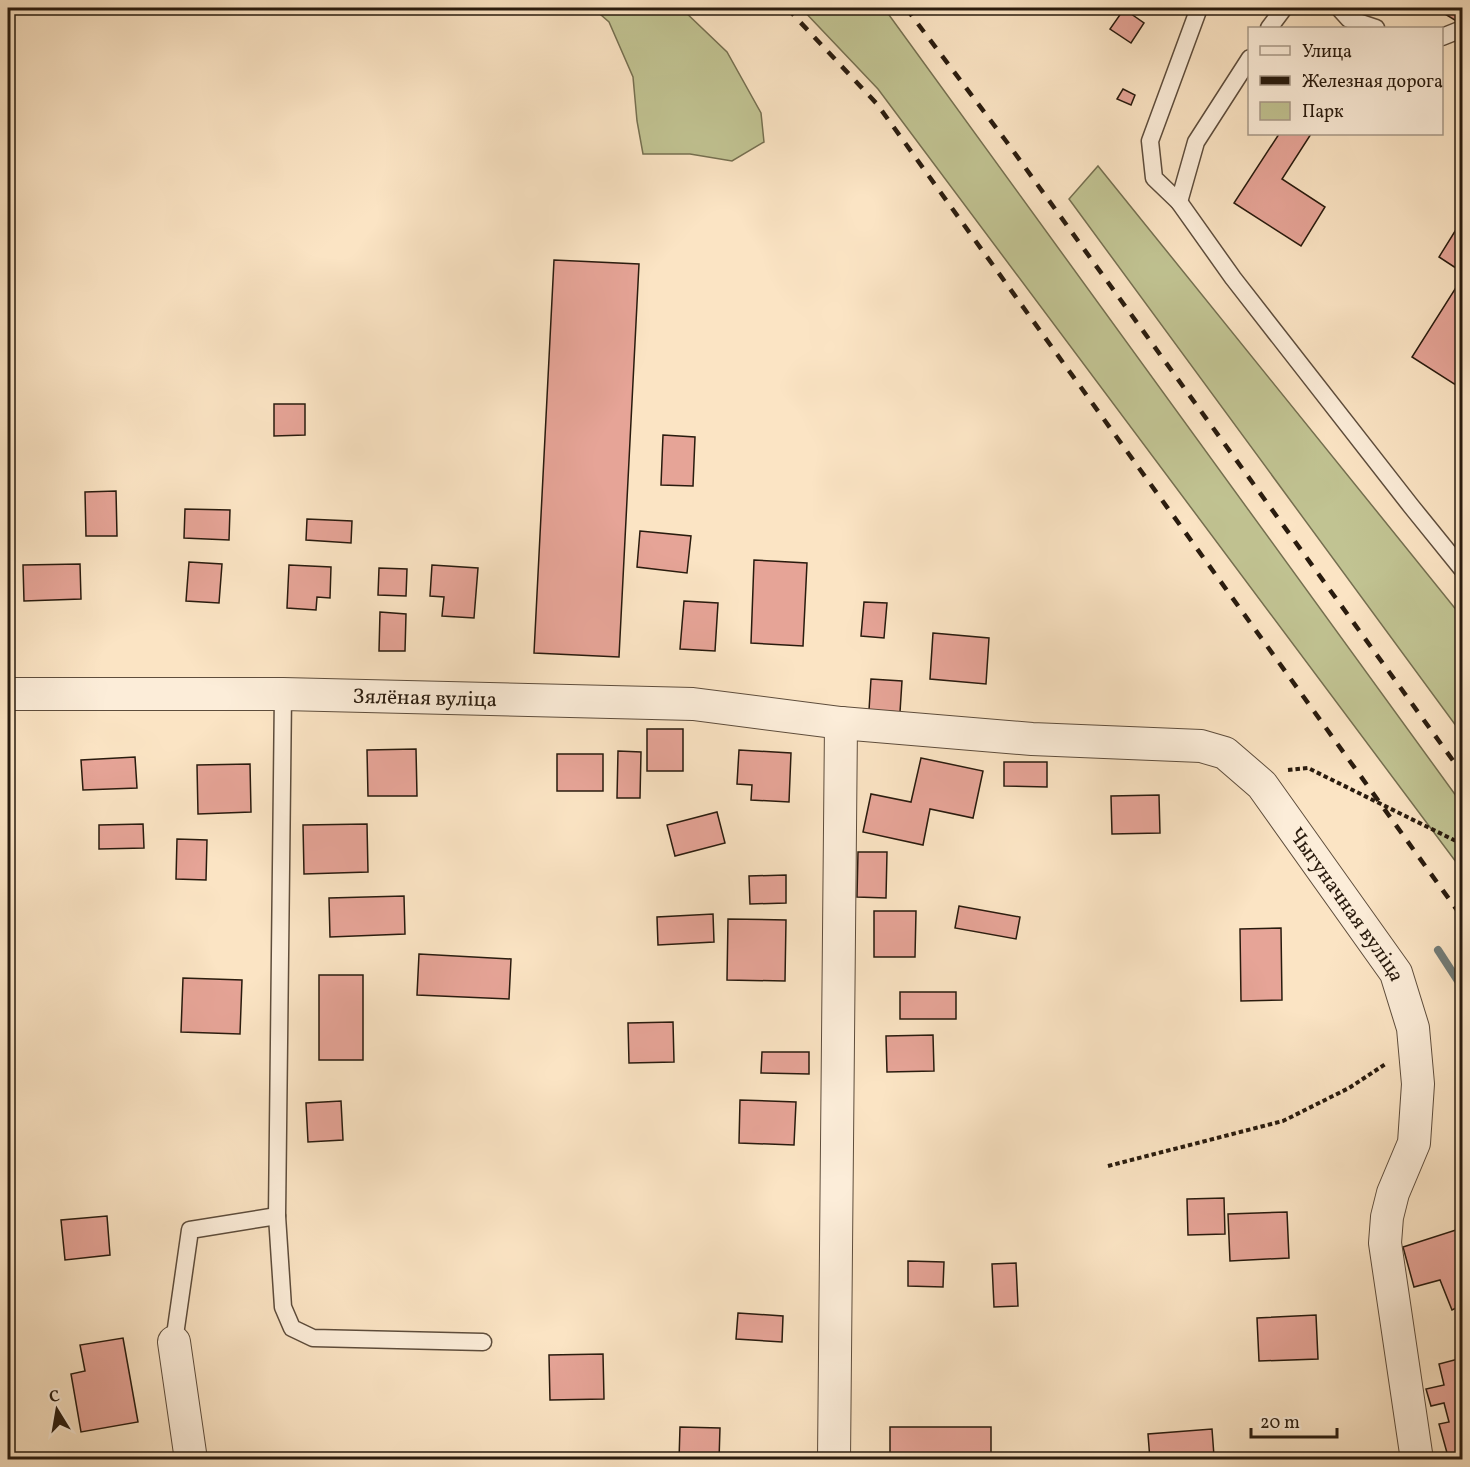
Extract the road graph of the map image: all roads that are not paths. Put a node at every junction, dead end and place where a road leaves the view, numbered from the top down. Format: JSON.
{"nodes":[{"id":1,"x":1199,"y":8,"type":"edge"},
{"id":2,"x":1284,"y":8,"type":"edge"},
{"id":3,"x":1339,"y":8,"type":"edge"},
{"id":4,"x":1270,"y":27,"type":"edge"},
{"id":5,"x":1373,"y":27,"type":"edge"},
{"id":6,"x":1462,"y":29,"type":"edge"},
{"id":7,"x":1443,"y":37,"type":"edge"},
{"id":8,"x":1248,"y":61,"type":"edge"},
{"id":9,"x":1179,"y":202,"type":"junction"},
{"id":10,"x":1462,"y":569,"type":"edge"},
{"id":11,"x":8,"y":694,"type":"edge"},
{"id":12,"x":283,"y":694,"type":"junction"},
{"id":13,"x":842,"y":723,"type":"junction"},
{"id":14,"x":277,"y":1216,"type":"junction"},
{"id":15,"x":174,"y":1342,"type":"joint"},
{"id":16,"x":483,"y":1342,"type":"dead end"},
{"id":17,"x":191,"y":1460,"type":"edge"},
{"id":18,"x":834,"y":1460,"type":"edge"},
{"id":19,"x":1417,"y":1460,"type":"edge"}],
"edges":[{"from":1,"to":9,"type":"lane"},
{"from":2,"to":4,"type":"lane"},
{"from":3,"to":5,"type":"lane"},
{"from":6,"to":7,"type":"lane"},
{"from":8,"to":9,"type":"lane"},
{"from":9,"to":10,"type":"lane"},
{"from":11,"to":12,"type":"street","name":"Зялёная вуліца"},
{"from":12,"to":13,"type":"street","name":"Зялёная вуліца"},
{"from":12,"to":14,"type":"lane"},
{"from":13,"to":18,"type":"street"},
{"from":13,"to":19,"type":"street","name":"Чыгуначная вуліца"},
{"from":14,"to":15,"type":"lane"},
{"from":14,"to":16,"type":"lane"},
{"from":15,"to":17,"type":"street"}]}
